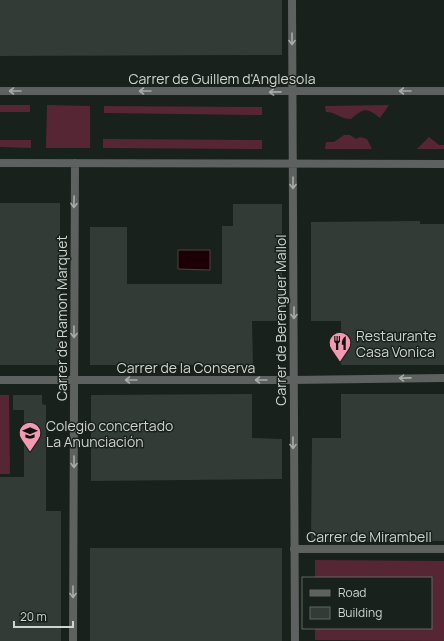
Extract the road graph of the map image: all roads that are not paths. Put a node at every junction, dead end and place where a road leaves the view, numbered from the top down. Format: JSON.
{"nodes":[{"id":1,"x":292,"y":0,"type":"edge"},
{"id":2,"x":444,"y":90,"type":"edge"},
{"id":3,"x":0,"y":91,"type":"edge"},
{"id":4,"x":292,"y":91,"type":"junction"},
{"id":5,"x":0,"y":163,"type":"edge"},
{"id":6,"x":74,"y":163,"type":"junction"},
{"id":7,"x":293,"y":164,"type":"junction"},
{"id":8,"x":444,"y":164,"type":"edge"},
{"id":9,"x":444,"y":378,"type":"edge"},
{"id":10,"x":0,"y":380,"type":"edge"},
{"id":11,"x":74,"y":380,"type":"junction"},
{"id":12,"x":293,"y":380,"type":"junction"},
{"id":13,"x":294,"y":549,"type":"junction"},
{"id":14,"x":444,"y":549,"type":"edge"},
{"id":15,"x":73,"y":641,"type":"edge"},
{"id":16,"x":295,"y":641,"type":"edge"}],
"edges":[{"from":1,"to":4,"type":"street","name":"Carrer de Berenguer Mallol","one_way":true},
{"from":2,"to":4,"type":"street","name":"Carrer de Guillem d'Anglesola","one_way":true},
{"from":4,"to":3,"type":"street","name":"Carrer de Guillem d'Anglesola","one_way":true},
{"from":4,"to":7,"type":"street","name":"Carrer de Berenguer Mallol"},
{"from":5,"to":6,"type":"street"},
{"from":6,"to":7,"type":"street"},
{"from":6,"to":11,"type":"street","name":"Carrer de Ramon Marquet","one_way":true},
{"from":7,"to":8,"type":"street"},
{"from":7,"to":12,"type":"street","name":"Carrer de Berenguer Mallol","one_way":true},
{"from":9,"to":12,"type":"street","name":"Carrer de la Conserva","one_way":true},
{"from":10,"to":11,"type":"street","name":"Carrer de la Conserva"},
{"from":12,"to":11,"type":"street","name":"Carrer de la Conserva","one_way":true},
{"from":11,"to":15,"type":"street","name":"Carrer de Ramon Marquet","one_way":true},
{"from":12,"to":13,"type":"street","name":"Carrer de Berenguer Mallol","one_way":true},
{"from":13,"to":14,"type":"street","name":"Carrer de Mirambell"},
{"from":13,"to":16,"type":"street","name":"Carrer de Berenguer Mallol"}]}
